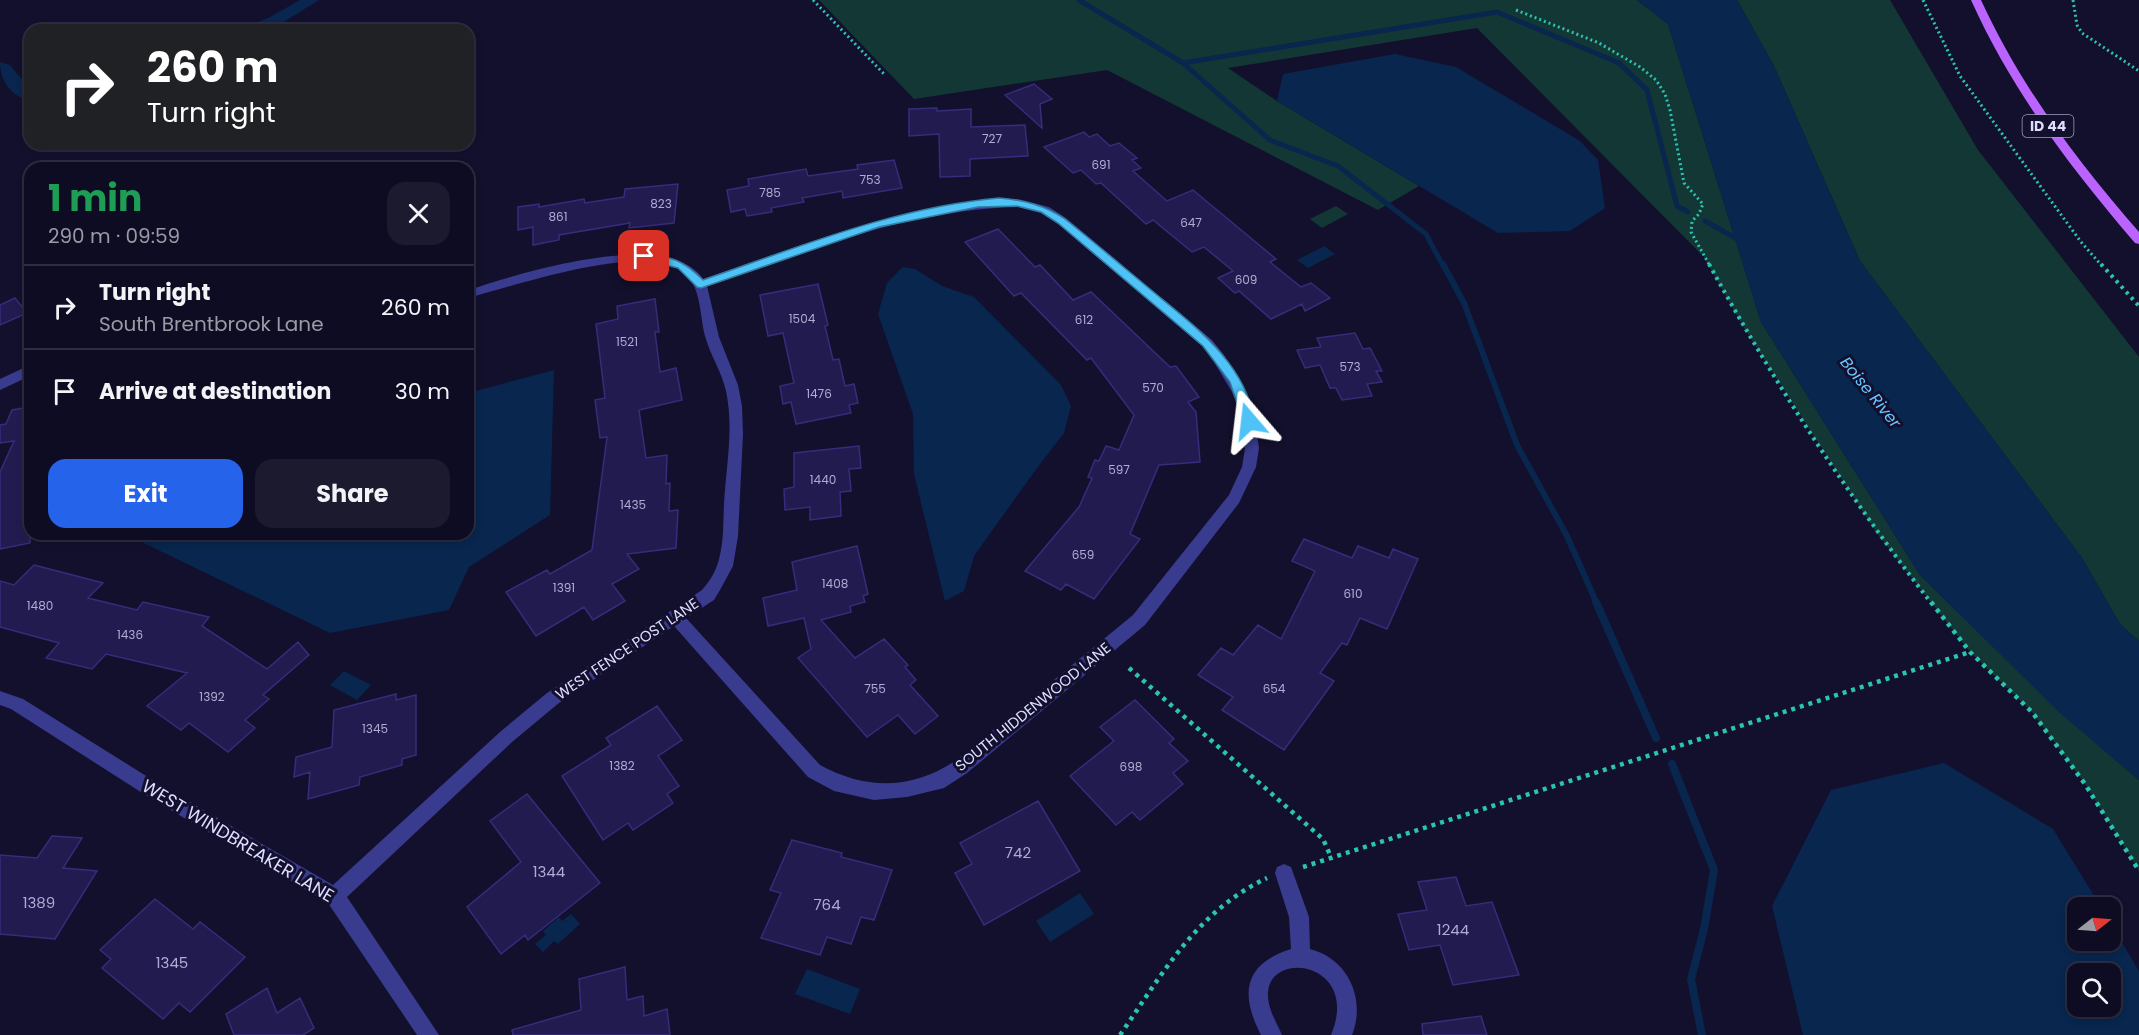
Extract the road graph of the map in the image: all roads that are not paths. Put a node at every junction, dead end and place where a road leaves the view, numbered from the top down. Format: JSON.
{"nodes":[{"id":1,"x":1976,"y":0,"type":"edge"},
{"id":2,"x":2139,"y":240,"type":"edge"},
{"id":3,"x":701,"y":284,"type":"junction"},
{"id":4,"x":474,"y":292,"type":"edge"},
{"id":5,"x":24,"y":373,"type":"edge"},
{"id":6,"x":0,"y":385,"type":"edge"},
{"id":7,"x":675,"y":617,"type":"junction"},
{"id":8,"x":0,"y":698,"type":"edge"},
{"id":9,"x":1284,"y":873,"type":"road end"},
{"id":10,"x":335,"y":896,"type":"junction"},
{"id":11,"x":1301,"y":957,"type":"junction"},
{"id":12,"x":429,"y":1035,"type":"edge"},
{"id":13,"x":1272,"y":1035,"type":"edge"},
{"id":14,"x":1341,"y":1035,"type":"edge"}],
"edges":[{"from":1,"to":2,"type":"main road","number":"ID 44"},
{"from":3,"to":4,"type":"street"},
{"from":3,"to":7,"type":"street","name":"WEST FENCE POST LANE"},
{"from":3,"to":7,"type":"street","name":"SOUTH HIDDENWOOD LANE"},
{"from":5,"to":6,"type":"street"},
{"from":7,"to":10,"type":"street","name":"WEST FENCE POST LANE"},
{"from":8,"to":10,"type":"street","name":"WEST WINDBREAKER LANE"},
{"from":9,"to":11,"type":"street"},
{"from":10,"to":12,"type":"street","name":"WEST WINDBREAKER LANE"},
{"from":11,"to":13,"type":"street"},
{"from":11,"to":14,"type":"street"}]}
